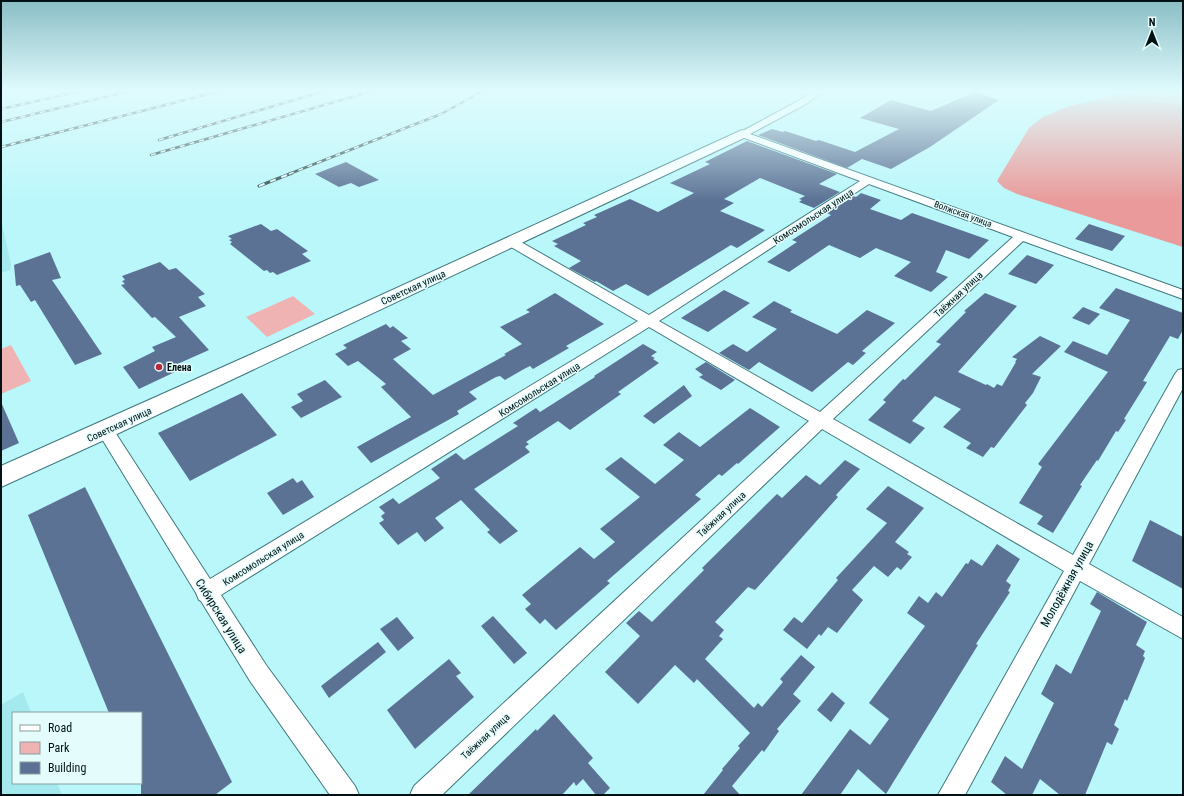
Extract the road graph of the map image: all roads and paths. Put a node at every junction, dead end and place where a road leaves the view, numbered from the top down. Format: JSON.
{"nodes":[{"id":1,"x":755,"y":127,"type":"edge"},
{"id":2,"x":742,"y":134,"type":"junction"},
{"id":3,"x":868,"y":180,"type":"junction"},
{"id":4,"x":1021,"y":236,"type":"junction"},
{"id":5,"x":510,"y":241,"type":"junction"},
{"id":6,"x":1183,"y":295,"type":"edge"},
{"id":7,"x":649,"y":321,"type":"junction"},
{"id":8,"x":1183,"y":374,"type":"edge"},
{"id":9,"x":820,"y":421,"type":"junction"},
{"id":10,"x":105,"y":430,"type":"junction"},
{"id":11,"x":1,"y":478,"type":"edge"},
{"id":12,"x":1076,"y":568,"type":"junction"},
{"id":13,"x":206,"y":593,"type":"junction"},
{"id":14,"x":1183,"y":629,"type":"edge"},
{"id":15,"x":346,"y":795,"type":"edge"},
{"id":16,"x":423,"y":795,"type":"edge"},
{"id":17,"x":951,"y":795,"type":"edge"}],
"edges":[{"from":1,"to":2,"type":"street","name":"Советская улица"},
{"from":2,"to":3,"type":"street","name":"Волжская улица"},
{"from":2,"to":5,"type":"street","name":"Советская улица"},
{"from":3,"to":4,"type":"street","name":"Волжская улица"},
{"from":3,"to":7,"type":"street","name":"Комсомольская улица"},
{"from":4,"to":6,"type":"street","name":"Волжская улица"},
{"from":4,"to":9,"type":"street","name":"Таёжная улица"},
{"from":5,"to":7,"type":"street"},
{"from":5,"to":10,"type":"street","name":"Советская улица"},
{"from":7,"to":9,"type":"street"},
{"from":7,"to":13,"type":"street","name":"Комсомольская улица"},
{"from":8,"to":12,"type":"street","name":"Молодёжная улица"},
{"from":9,"to":12,"type":"street"},
{"from":9,"to":16,"type":"street","name":"Таёжная улица"},
{"from":10,"to":11,"type":"street","name":"Советская улица"},
{"from":10,"to":13,"type":"street","name":"Сибирская улица"},
{"from":12,"to":14,"type":"street"},
{"from":12,"to":17,"type":"street","name":"Молодёжная улица"},
{"from":13,"to":15,"type":"street","name":"Сибирская улица"}]}
